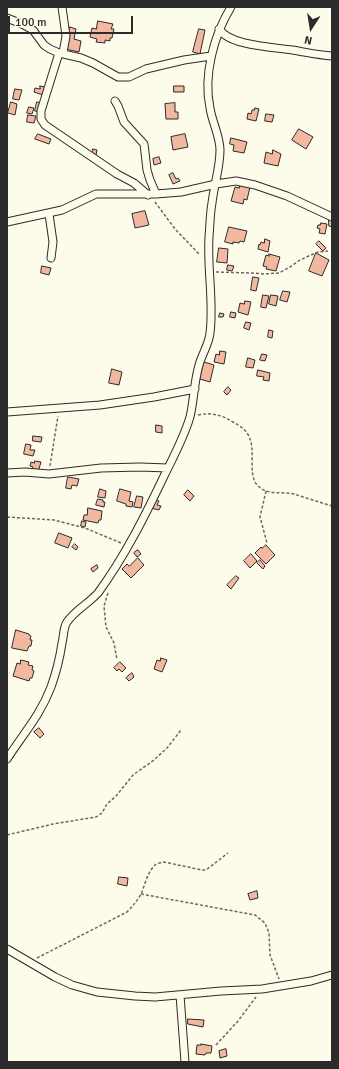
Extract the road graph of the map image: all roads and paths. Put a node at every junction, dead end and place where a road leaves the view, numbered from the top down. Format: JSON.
{"nodes":[{"id":1,"x":62,"y":7,"type":"edge"},
{"id":2,"x":231,"y":7,"type":"edge"},
{"id":3,"x":7,"y":18,"type":"edge"},
{"id":4,"x":219,"y":29,"type":"junction"},
{"id":5,"x":61,"y":53,"type":"junction"},
{"id":6,"x":211,"y":56,"type":"junction"},
{"id":7,"x":332,"y":56,"type":"edge"},
{"id":8,"x":115,"y":100,"type":"dead end"},
{"id":9,"x":216,"y":184,"type":"junction"},
{"id":10,"x":156,"y":194,"type":"junction"},
{"id":11,"x":148,"y":195,"type":"junction"},
{"id":12,"x":50,"y":214,"type":"junction"},
{"id":13,"x":332,"y":217,"type":"edge"},
{"id":14,"x":7,"y":222,"type":"edge"},
{"id":15,"x":328,"y":251,"type":"dead end"},
{"id":16,"x":51,"y":258,"type":"dead end"},
{"id":17,"x":209,"y":260,"type":"junction"},
{"id":18,"x":210,"y":274,"type":"junction"},
{"id":19,"x":195,"y":389,"type":"junction"},
{"id":20,"x":59,"y":408,"type":"junction"},
{"id":21,"x":7,"y":412,"type":"edge"},
{"id":22,"x":190,"y":417,"type":"junction"},
{"id":23,"x":168,"y":468,"type":"junction"},
{"id":24,"x":7,"y":473,"type":"edge"},
{"id":25,"x":49,"y":474,"type":"junction"},
{"id":26,"x":266,"y":491,"type":"junction"},
{"id":27,"x":332,"y":506,"type":"edge"},
{"id":28,"x":7,"y":517,"type":"edge"},
{"id":29,"x":267,"y":543,"type":"dead end"},
{"id":30,"x":128,"y":546,"type":"junction"},
{"id":31,"x":108,"y":579,"type":"junction"},
{"id":32,"x":117,"y":660,"type":"dead end"},
{"id":33,"x":181,"y":730,"type":"dead end"},
{"id":34,"x":7,"y":759,"type":"edge"},
{"id":35,"x":7,"y":835,"type":"edge"},
{"id":36,"x":228,"y":853,"type":"dead end"},
{"id":37,"x":141,"y":894,"type":"junction"},
{"id":38,"x":7,"y":949,"type":"edge"},
{"id":39,"x":28,"y":962,"type":"junction"},
{"id":40,"x":332,"y":975,"type":"edge"},
{"id":41,"x":281,"y":986,"type":"junction"},
{"id":42,"x":262,"y":989,"type":"junction"},
{"id":43,"x":180,"y":995,"type":"junction"},
{"id":44,"x":216,"y":1045,"type":"dead end"},
{"id":45,"x":185,"y":1062,"type":"edge"}],
"edges":[{"from":1,"to":5,"type":"street"},
{"from":2,"to":4,"type":"street"},
{"from":3,"to":5,"type":"street"},
{"from":4,"to":6,"type":"street"},
{"from":4,"to":7,"type":"street"},
{"from":5,"to":6,"type":"street"},
{"from":5,"to":11,"type":"street"},
{"from":6,"to":9,"type":"street"},
{"from":8,"to":10,"type":"street"},
{"from":9,"to":10,"type":"street"},
{"from":9,"to":13,"type":"street"},
{"from":9,"to":17,"type":"street"},
{"from":10,"to":11,"type":"street"},
{"from":11,"to":12,"type":"street"},
{"from":11,"to":17,"type":"path"},
{"from":12,"to":14,"type":"street"},
{"from":12,"to":16,"type":"street"},
{"from":15,"to":18,"type":"path"},
{"from":17,"to":18,"type":"street"},
{"from":18,"to":19,"type":"street"},
{"from":19,"to":20,"type":"street"},
{"from":19,"to":22,"type":"street"},
{"from":20,"to":21,"type":"street"},
{"from":20,"to":25,"type":"path"},
{"from":22,"to":23,"type":"street"},
{"from":22,"to":26,"type":"path"},
{"from":23,"to":25,"type":"street"},
{"from":23,"to":30,"type":"street"},
{"from":24,"to":25,"type":"street"},
{"from":26,"to":27,"type":"path"},
{"from":26,"to":29,"type":"path"},
{"from":28,"to":30,"type":"path"},
{"from":30,"to":31,"type":"street"},
{"from":31,"to":32,"type":"path"},
{"from":31,"to":34,"type":"street"},
{"from":33,"to":35,"type":"path"},
{"from":36,"to":37,"type":"path"},
{"from":37,"to":39,"type":"path"},
{"from":37,"to":41,"type":"path"},
{"from":38,"to":39,"type":"street"},
{"from":39,"to":43,"type":"street"},
{"from":40,"to":41,"type":"street"},
{"from":41,"to":42,"type":"street"},
{"from":42,"to":43,"type":"street"},
{"from":42,"to":44,"type":"path"},
{"from":43,"to":45,"type":"street"}]}
